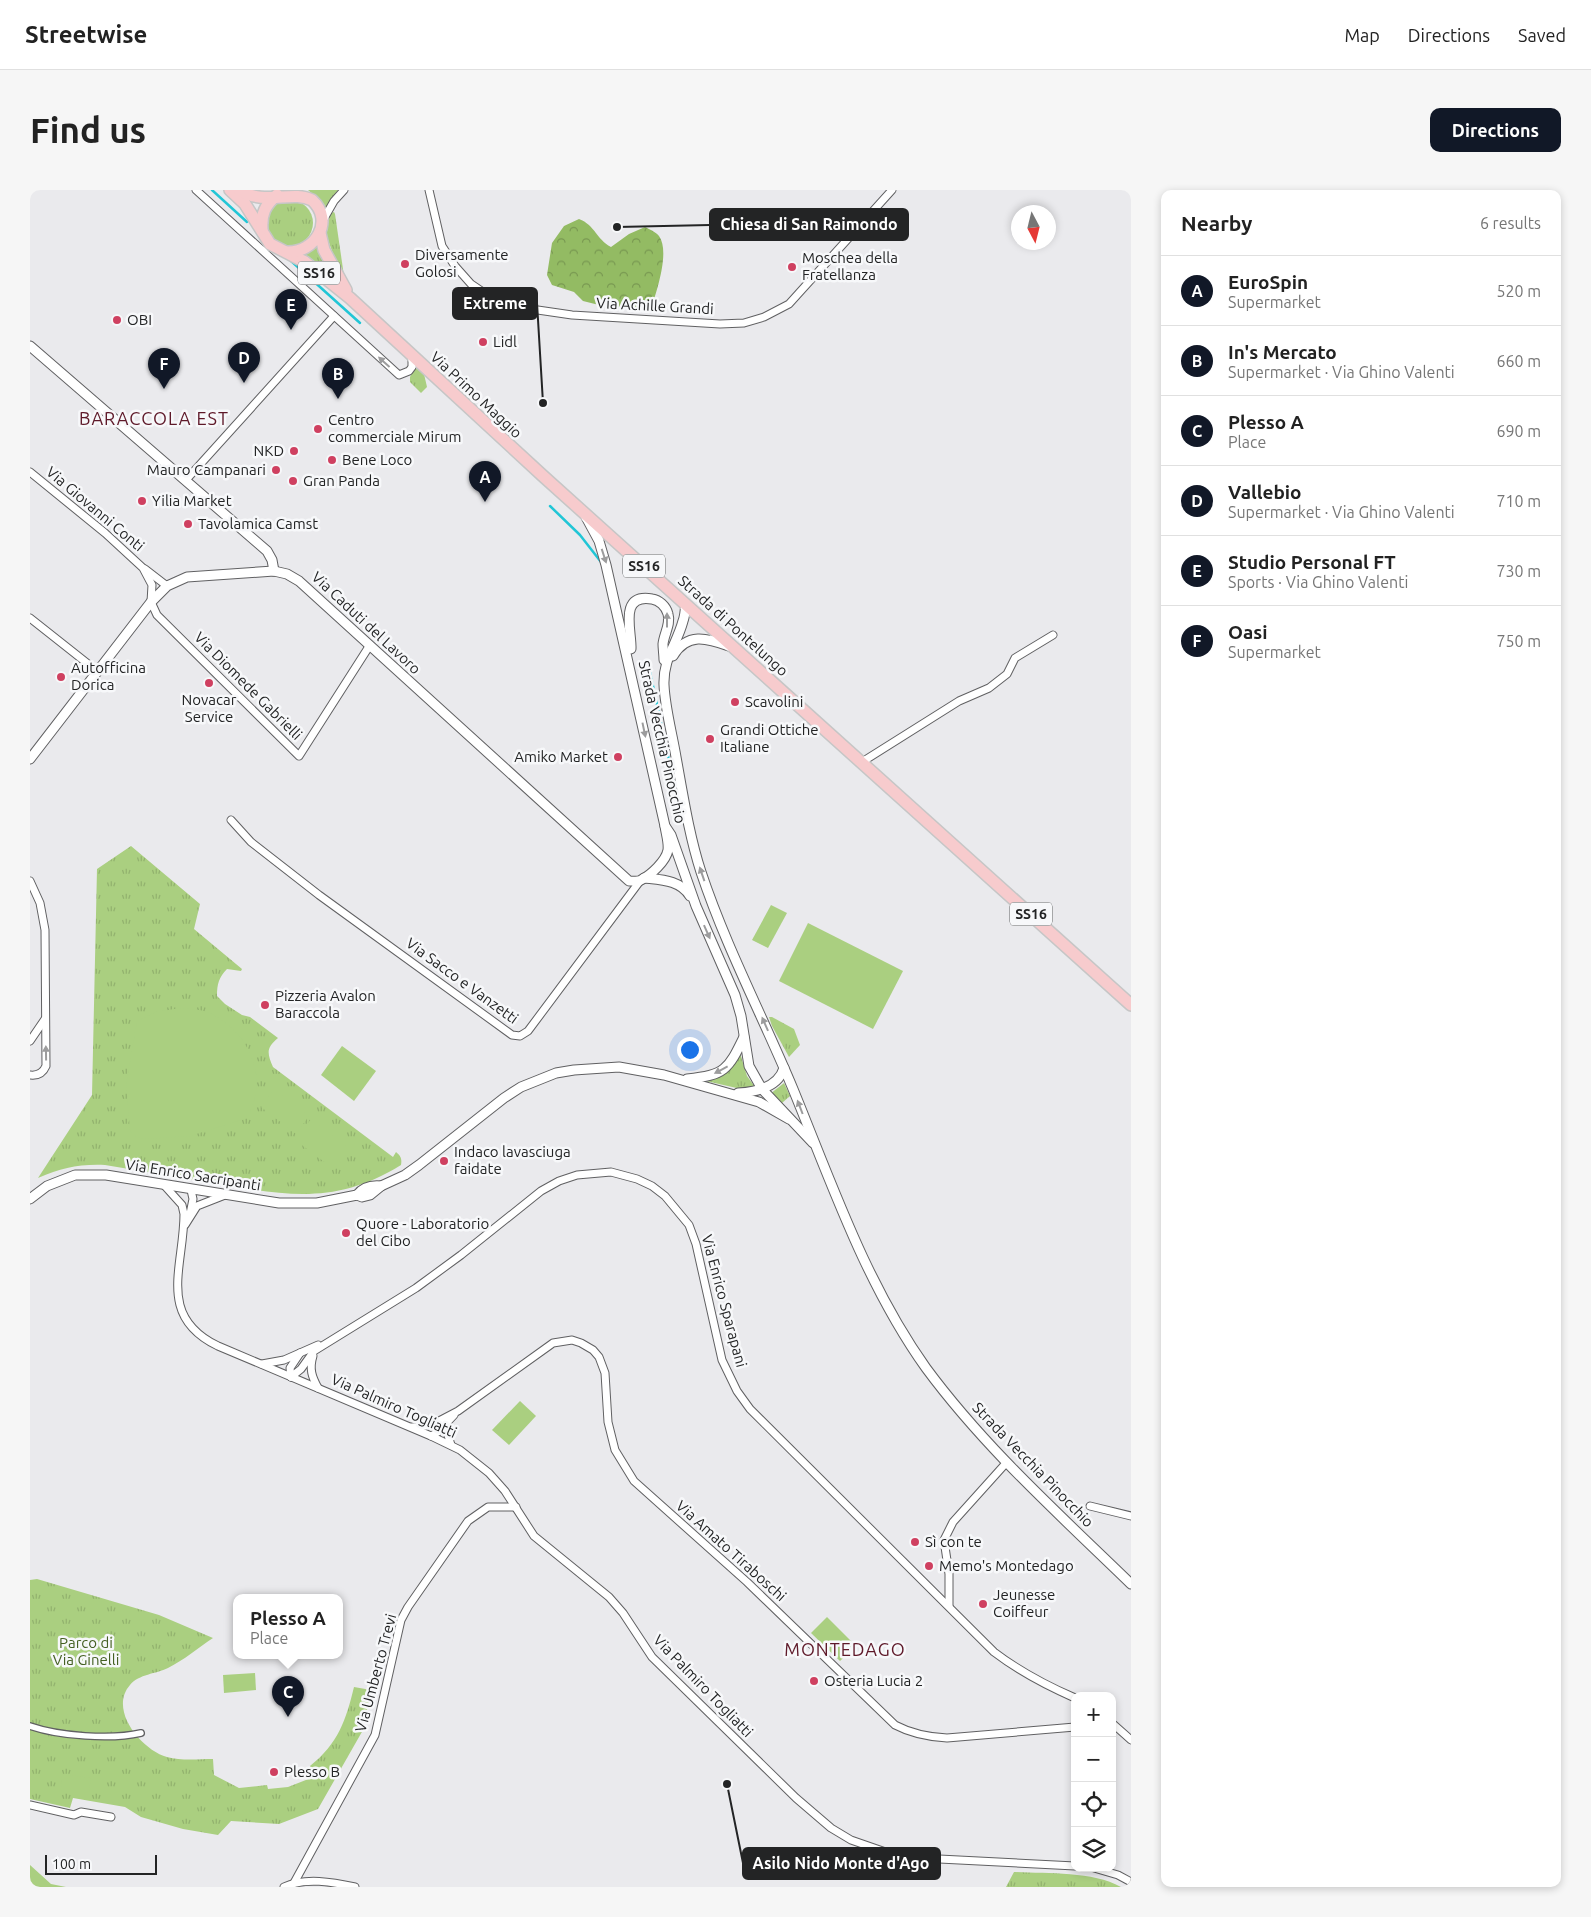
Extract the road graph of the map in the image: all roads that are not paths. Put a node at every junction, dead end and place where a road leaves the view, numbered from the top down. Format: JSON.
{"nodes":[{"id":1,"x":196,"y":190,"type":"edge"},
{"id":2,"x":230,"y":190,"type":"edge"},
{"id":3,"x":238,"y":190,"type":"edge"},
{"id":4,"x":344,"y":190,"type":"edge"},
{"id":5,"x":892,"y":190,"type":"edge"},
{"id":6,"x":428,"y":191,"type":"edge"},
{"id":7,"x":284,"y":192,"type":"edge"},
{"id":8,"x":305,"y":193,"type":"edge"},
{"id":9,"x":321,"y":228,"type":"junction"},
{"id":10,"x":262,"y":229,"type":"junction"},
{"id":11,"x":285,"y":252,"type":"junction"},
{"id":12,"x":350,"y":298,"type":"junction"},
{"id":13,"x":334,"y":316,"type":"junction"},
{"id":14,"x":30,"y":346,"type":"edge"},
{"id":15,"x":412,"y":355,"type":"junction"},
{"id":16,"x":30,"y":472,"type":"edge"},
{"id":17,"x":186,"y":480,"type":"junction"},
{"id":18,"x":583,"y":512,"type":"junction"},
{"id":19,"x":143,"y":568,"type":"junction"},
{"id":20,"x":274,"y":572,"type":"junction"},
{"id":21,"x":167,"y":586,"type":"junction"},
{"id":22,"x":151,"y":602,"type":"junction"},
{"id":23,"x":686,"y":604,"type":"junction"},
{"id":24,"x":30,"y":618,"type":"edge"},
{"id":25,"x":1053,"y":635,"type":"dead end"},
{"id":26,"x":370,"y":645,"type":"junction"},
{"id":27,"x":734,"y":648,"type":"junction"},
{"id":28,"x":629,"y":662,"type":"junction"},
{"id":29,"x":664,"y":668,"type":"junction"},
{"id":30,"x":98,"y":671,"type":"junction"},
{"id":31,"x":30,"y":759,"type":"edge"},
{"id":32,"x":862,"y":762,"type":"junction"},
{"id":33,"x":231,"y":820,"type":"dead end"},
{"id":34,"x":665,"y":826,"type":"junction"},
{"id":35,"x":642,"y":880,"type":"junction"},
{"id":36,"x":30,"y":881,"type":"edge"},
{"id":37,"x":696,"y":906,"type":"junction"},
{"id":38,"x":1131,"y":1005,"type":"edge"},
{"id":39,"x":46,"y":1018,"type":"junction"},
{"id":40,"x":744,"y":1036,"type":"junction"},
{"id":41,"x":30,"y":1042,"type":"edge"},
{"id":42,"x":784,"y":1068,"type":"junction"},
{"id":43,"x":30,"y":1076,"type":"edge"},
{"id":44,"x":680,"y":1079,"type":"junction"},
{"id":45,"x":762,"y":1089,"type":"junction"},
{"id":46,"x":733,"y":1093,"type":"junction"},
{"id":47,"x":789,"y":1119,"type":"junction"},
{"id":48,"x":815,"y":1146,"type":"junction"},
{"id":49,"x":164,"y":1185,"type":"junction"},
{"id":50,"x":191,"y":1190,"type":"junction"},
{"id":51,"x":225,"y":1195,"type":"junction"},
{"id":52,"x":30,"y":1199,"type":"edge"},
{"id":53,"x":187,"y":1216,"type":"junction"},
{"id":54,"x":330,"y":1340,"type":"junction"},
{"id":55,"x":314,"y":1351,"type":"junction"},
{"id":56,"x":302,"y":1352,"type":"junction"},
{"id":57,"x":262,"y":1364,"type":"junction"},
{"id":58,"x":292,"y":1377,"type":"junction"},
{"id":59,"x":318,"y":1388,"type":"junction"},
{"id":60,"x":458,"y":1411,"type":"junction"},
{"id":61,"x":437,"y":1422,"type":"junction"},
{"id":62,"x":447,"y":1423,"type":"junction"},
{"id":63,"x":412,"y":1427,"type":"junction"},
{"id":64,"x":431,"y":1436,"type":"junction"},
{"id":65,"x":451,"y":1445,"type":"junction"},
{"id":66,"x":1007,"y":1462,"type":"junction"},
{"id":67,"x":1090,"y":1506,"type":"dead end"},
{"id":68,"x":516,"y":1507,"type":"junction"},
{"id":69,"x":1131,"y":1516,"type":"edge"},
{"id":70,"x":1131,"y":1584,"type":"edge"},
{"id":71,"x":949,"y":1606,"type":"junction"},
{"id":72,"x":1071,"y":1696,"type":"edge"},
{"id":73,"x":30,"y":1726,"type":"edge"},
{"id":74,"x":1071,"y":1727,"type":"edge"},
{"id":75,"x":1116,"y":1727,"type":"edge"},
{"id":76,"x":141,"y":1733,"type":"dead end"},
{"id":77,"x":1131,"y":1740,"type":"edge"},
{"id":78,"x":30,"y":1805,"type":"edge"},
{"id":79,"x":111,"y":1817,"type":"dead end"},
{"id":80,"x":1071,"y":1866,"type":"edge"},
{"id":81,"x":1108,"y":1872,"type":"edge"},
{"id":82,"x":1131,"y":1882,"type":"edge"},
{"id":83,"x":294,"y":1883,"type":"junction"},
{"id":84,"x":284,"y":1887,"type":"edge"},
{"id":85,"x":355,"y":1887,"type":"edge"}],
"edges":[{"from":1,"to":13,"type":"street"},
{"from":2,"to":10,"type":"main road","name":"Via Primo Maggio","number":"SS16"},
{"from":3,"to":7,"type":"main road","name":"Via Primo Maggio","number":"SS16"},
{"from":4,"to":9,"type":"street"},
{"from":5,"to":6,"type":"street","name":"Via Achille Grandi"},
{"from":7,"to":8,"type":"main road","name":"Via Primo Maggio","number":"SS16"},
{"from":7,"to":10,"type":"main road"},
{"from":8,"to":9,"type":"main road","name":"Via Primo Maggio","number":"SS16"},
{"from":9,"to":11,"type":"main road","number":"SS16"},
{"from":9,"to":12,"type":"main road","name":"Via Primo Maggio","number":"SS16"},
{"from":10,"to":11,"type":"main road","name":"Via Primo Maggio","number":"SS16"},
{"from":11,"to":12,"type":"main road","name":"Via Primo Maggio","number":"SS16"},
{"from":12,"to":15,"type":"main road","name":"Via Primo Maggio","number":"SS16"},
{"from":15,"to":13,"type":"street","one_way":true},
{"from":13,"to":17,"type":"street"},
{"from":14,"to":17,"type":"street"},
{"from":15,"to":18,"type":"main road","name":"Via Primo Maggio","number":"SS16"},
{"from":16,"to":19,"type":"street","name":"Via Giovanni Conti"},
{"from":17,"to":20,"type":"street"},
{"from":18,"to":23,"type":"main road","name":"Strada di Pontelungo","number":"SS16"},
{"from":18,"to":28,"type":"street","name":"Strada Vecchia Pinocchio","one_way":true},
{"from":19,"to":21,"type":"street","name":"Via Giovanni Conti"},
{"from":19,"to":22,"type":"street","name":"Via Giovanni Conti"},
{"from":20,"to":21,"type":"street"},
{"from":20,"to":26,"type":"street","name":"Via Caduti del Lavoro"},
{"from":21,"to":22,"type":"street"},
{"from":22,"to":26,"type":"street","name":"Via Diomede Gabrielli"},
{"from":22,"to":30,"type":"street"},
{"from":23,"to":27,"type":"main road","name":"Strada di Pontelungo","number":"SS16"},
{"from":23,"to":29,"type":"street","name":"Strada Vecchia Pinocchio"},
{"from":24,"to":30,"type":"street"},
{"from":25,"to":32,"type":"street"},
{"from":26,"to":35,"type":"street","name":"Via Caduti del Lavoro"},
{"from":27,"to":29,"type":"street","name":"Strada Vecchia Pinocchio"},
{"from":27,"to":32,"type":"main road","name":"Strada di Pontelungo","number":"SS16"},
{"from":29,"to":28,"type":"street","one_way":true},
{"from":28,"to":34,"type":"street","name":"Strada Vecchia Pinocchio","one_way":true},
{"from":42,"to":29,"type":"street","name":"Strada Vecchia Pinocchio","one_way":true},
{"from":30,"to":31,"type":"street"},
{"from":32,"to":38,"type":"main road","name":"Strada di Pontelungo","number":"SS16"},
{"from":33,"to":35,"type":"street","name":"Via Sacco e Vanzetti"},
{"from":34,"to":35,"type":"street","name":"Via Sacco e Vanzetti"},
{"from":34,"to":37,"type":"street","name":"Strada Vecchia Pinocchio"},
{"from":35,"to":37,"type":"street"},
{"from":36,"to":39,"type":"street"},
{"from":37,"to":40,"type":"street","name":"Strada Vecchia Pinocchio","one_way":true},
{"from":39,"to":41,"type":"street"},
{"from":43,"to":39,"type":"street","one_way":true},
{"from":40,"to":44,"type":"street","name":"Via Enrico Sacripanti","one_way":true},
{"from":40,"to":45,"type":"street","name":"Strada Vecchia Pinocchio"},
{"from":42,"to":45,"type":"street"},
{"from":48,"to":42,"type":"street","name":"Strada Vecchia Pinocchio","one_way":true},
{"from":44,"to":46,"type":"street","name":"Via Enrico Sacripanti"},
{"from":44,"to":51,"type":"street","name":"Via Enrico Sacripanti"},
{"from":45,"to":46,"type":"street","name":"Via Enrico Sacripanti"},
{"from":45,"to":47,"type":"street","name":"Strada Vecchia Pinocchio"},
{"from":46,"to":47,"type":"street","name":"Via Enrico Sacripanti"},
{"from":47,"to":48,"type":"street","name":"Strada Vecchia Pinocchio"},
{"from":48,"to":66,"type":"street","name":"Strada Vecchia Pinocchio"},
{"from":49,"to":50,"type":"street","name":"Via Enrico Sacripanti"},
{"from":49,"to":52,"type":"street","name":"Via Enrico Sacripanti"},
{"from":49,"to":53,"type":"street"},
{"from":50,"to":51,"type":"street","name":"Via Enrico Sacripanti"},
{"from":50,"to":53,"type":"street","name":"Via Palmiro Togliatti"},
{"from":51,"to":53,"type":"street"},
{"from":53,"to":57,"type":"street","name":"Via Palmiro Togliatti"},
{"from":54,"to":55,"type":"street","name":"Via Enrico Sparapani"},
{"from":54,"to":56,"type":"street","name":"Via Enrico Sparapani"},
{"from":54,"to":71,"type":"street","name":"Via Enrico Sparapani"},
{"from":55,"to":58,"type":"street","name":"Via Enrico Sparapani"},
{"from":55,"to":59,"type":"street"},
{"from":56,"to":57,"type":"street","name":"Via Enrico Sparapani"},
{"from":56,"to":58,"type":"street"},
{"from":57,"to":58,"type":"street","name":"Via Palmiro Togliatti"},
{"from":58,"to":59,"type":"street","name":"Via Palmiro Togliatti"},
{"from":59,"to":63,"type":"street","name":"Via Palmiro Togliatti"},
{"from":60,"to":61,"type":"street","name":"Via Amato Tiraboschi"},
{"from":60,"to":62,"type":"street","name":"Via Amato Tiraboschi"},
{"from":60,"to":74,"type":"street","name":"Via Amato Tiraboschi"},
{"from":61,"to":63,"type":"street","name":"Via Amato Tiraboschi"},
{"from":61,"to":64,"type":"street"},
{"from":62,"to":64,"type":"street","name":"Via Amato Tiraboschi"},
{"from":62,"to":65,"type":"street"},
{"from":63,"to":64,"type":"street","name":"Via Palmiro Togliatti"},
{"from":64,"to":65,"type":"street","name":"Via Palmiro Togliatti"},
{"from":65,"to":68,"type":"street","name":"Via Palmiro Togliatti"},
{"from":66,"to":70,"type":"street","name":"Strada Vecchia Pinocchio"},
{"from":66,"to":71,"type":"street"},
{"from":67,"to":69,"type":"street"},
{"from":68,"to":80,"type":"street","name":"Via Palmiro Togliatti"},
{"from":68,"to":83,"type":"street","name":"Via Umberto Trevi"},
{"from":71,"to":72,"type":"street","name":"Via Enrico Sparapani"},
{"from":73,"to":76,"type":"street"},
{"from":75,"to":77,"type":"street"},
{"from":78,"to":79,"type":"street"},
{"from":81,"to":82,"type":"street"},
{"from":83,"to":84,"type":"street"},
{"from":83,"to":85,"type":"street"}]}
